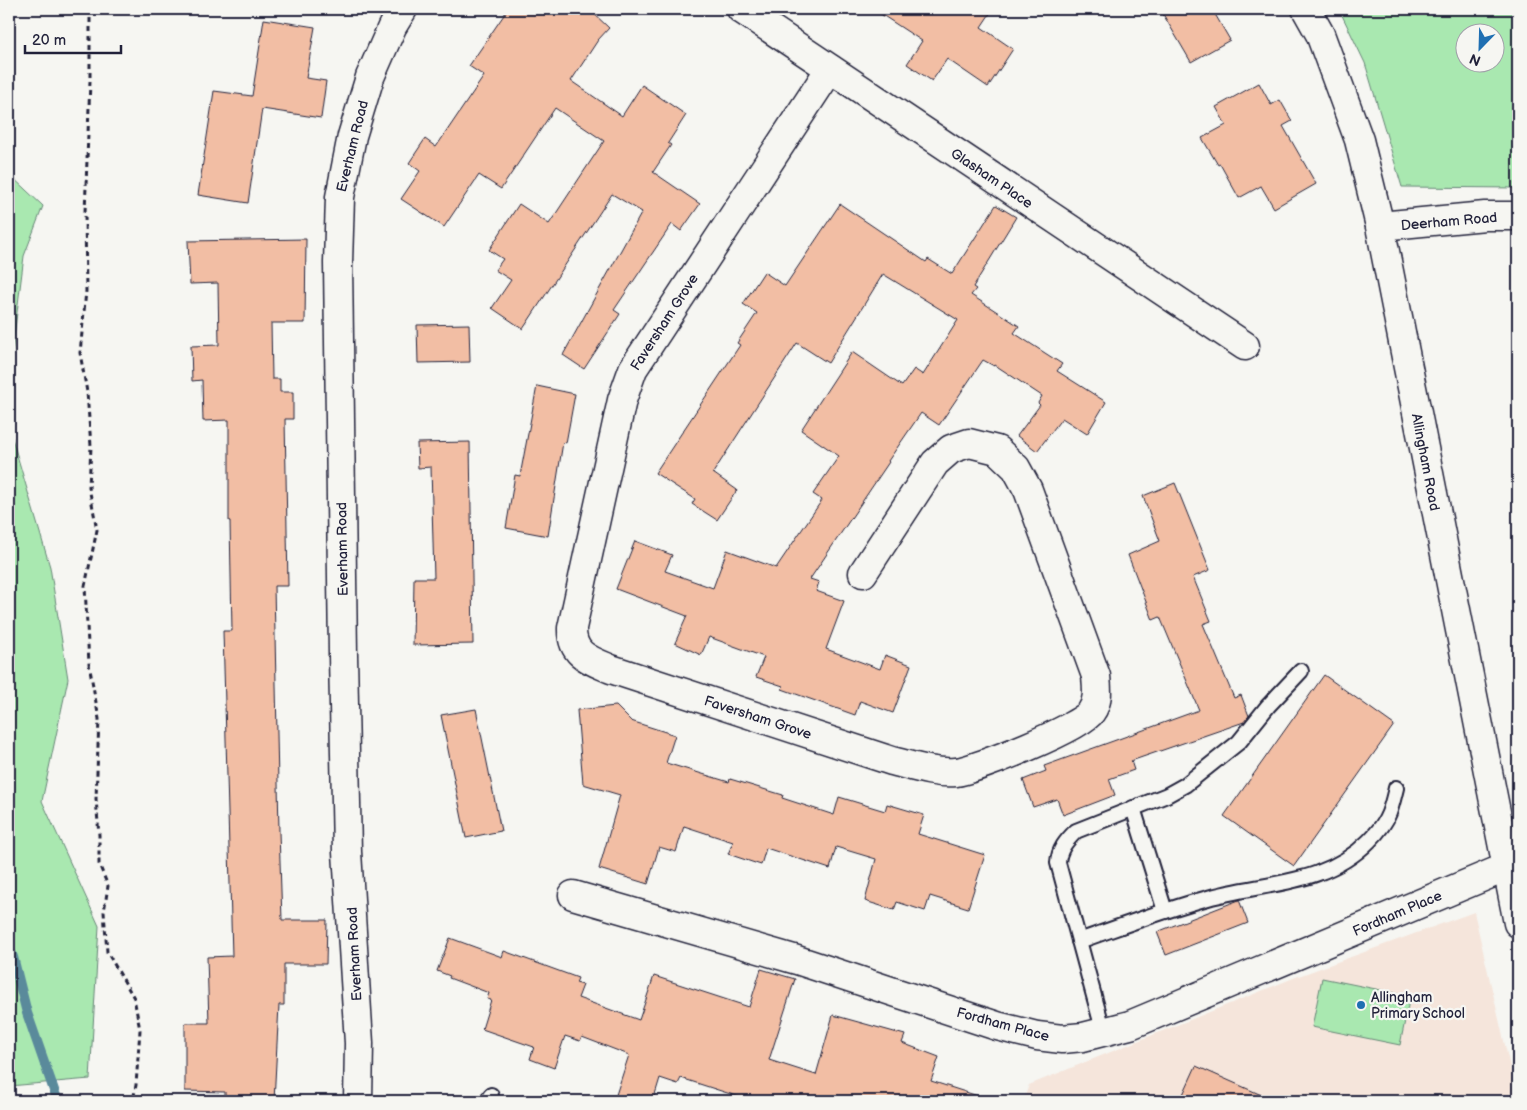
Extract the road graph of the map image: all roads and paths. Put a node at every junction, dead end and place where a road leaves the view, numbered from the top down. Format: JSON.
{"nodes":[{"id":1,"x":90,"y":9,"type":"edge"},
{"id":2,"x":403,"y":9,"type":"edge"},
{"id":3,"x":741,"y":9,"type":"edge"},
{"id":4,"x":1306,"y":9,"type":"edge"},
{"id":5,"x":830,"y":69,"type":"junction"},
{"id":6,"x":1518,"y":216,"type":"edge"},
{"id":7,"x":1380,"y":226,"type":"junction"},
{"id":8,"x":1245,"y":346,"type":"dead end"},
{"id":9,"x":863,"y":573,"type":"dead end"},
{"id":10,"x":1301,"y":671,"type":"dead end"},
{"id":11,"x":1396,"y":788,"type":"dead end"},
{"id":12,"x":1133,"y":808,"type":"junction"},
{"id":13,"x":1507,"y":867,"type":"junction"},
{"id":14,"x":573,"y":895,"type":"dead end"},
{"id":15,"x":1165,"y":911,"type":"junction"},
{"id":16,"x":1518,"y":923,"type":"edge"},
{"id":17,"x":1079,"y":941,"type":"junction"},
{"id":18,"x":1104,"y":1033,"type":"junction"},
{"id":19,"x":133,"y":1101,"type":"edge"},
{"id":20,"x":358,"y":1101,"type":"edge"}],
"edges":[{"from":1,"to":19,"type":"path"},
{"from":2,"to":20,"type":"street","name":"Everham Road"},
{"from":3,"to":5,"type":"street","name":"Glasham Place"},
{"from":4,"to":7,"type":"street","name":"Allingham Road"},
{"from":5,"to":8,"type":"street","name":"Glasham Place"},
{"from":5,"to":9,"type":"street","name":"Faversham Grove"},
{"from":6,"to":7,"type":"street","name":"Deerham Road"},
{"from":7,"to":13,"type":"street","name":"Allingham Road"},
{"from":10,"to":12,"type":"lane"},
{"from":11,"to":15,"type":"lane"},
{"from":12,"to":15,"type":"lane"},
{"from":12,"to":17,"type":"lane"},
{"from":13,"to":16,"type":"street","name":"Allingham Road"},
{"from":13,"to":18,"type":"street","name":"Fordham Place"},
{"from":14,"to":18,"type":"street","name":"Fordham Place"},
{"from":15,"to":17,"type":"lane"},
{"from":17,"to":18,"type":"lane"}]}
